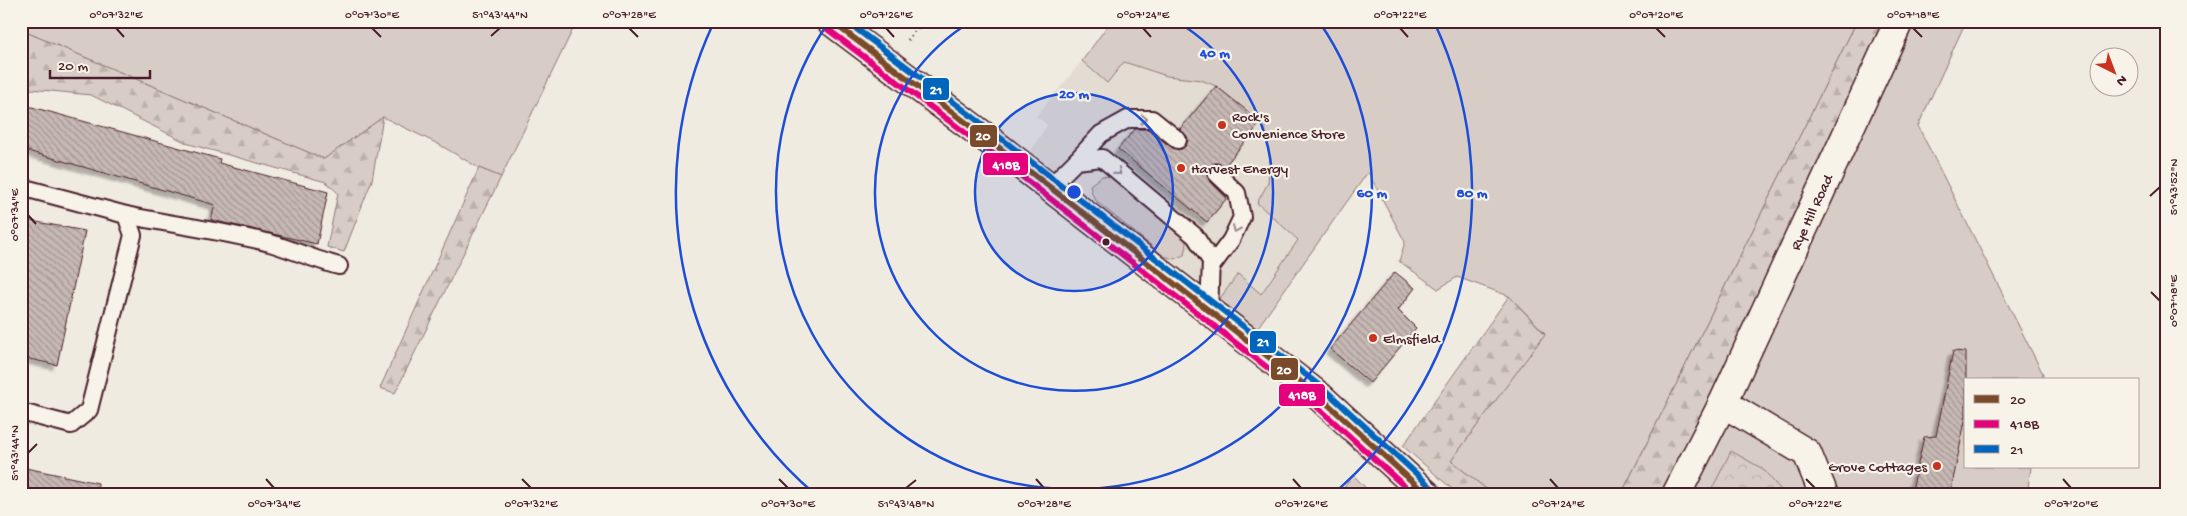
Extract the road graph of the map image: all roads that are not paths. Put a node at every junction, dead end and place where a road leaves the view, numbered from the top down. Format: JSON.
{"nodes":[{"id":1,"x":831,"y":21,"type":"edge"},
{"id":2,"x":1899,"y":21,"type":"edge"},
{"id":3,"x":1178,"y":140,"type":"dead end"},
{"id":4,"x":1076,"y":161,"type":"junction"},
{"id":5,"x":1216,"y":173,"type":"dead end"},
{"id":6,"x":21,"y":187,"type":"edge"},
{"id":7,"x":1050,"y":187,"type":"junction"},
{"id":8,"x":126,"y":215,"type":"junction"},
{"id":9,"x":339,"y":266,"type":"dead end"},
{"id":10,"x":1210,"y":267,"type":"junction"},
{"id":11,"x":1209,"y":311,"type":"junction"},
{"id":12,"x":1723,"y":403,"type":"junction"},
{"id":13,"x":21,"y":412,"type":"edge"},
{"id":14,"x":1427,"y":495,"type":"edge"},
{"id":15,"x":1676,"y":495,"type":"edge"},
{"id":16,"x":1824,"y":495,"type":"edge"}],
"edges":[{"from":1,"to":7,"type":"main road"},
{"from":2,"to":12,"type":"main road","name":"Rye Hill Road"},
{"from":4,"to":3,"type":"lane","one_way":true},
{"from":4,"to":7,"type":"lane"},
{"from":4,"to":10,"type":"lane","one_way":true},
{"from":5,"to":10,"type":"lane","one_way":true},
{"from":6,"to":8,"type":"lane"},
{"from":7,"to":11,"type":"main road"},
{"from":8,"to":9,"type":"lane"},
{"from":8,"to":13,"type":"lane"},
{"from":10,"to":11,"type":"lane"},
{"from":11,"to":14,"type":"main road"},
{"from":12,"to":15,"type":"main road","name":"Rye Hill Road"},
{"from":12,"to":16,"type":"main road"}]}
